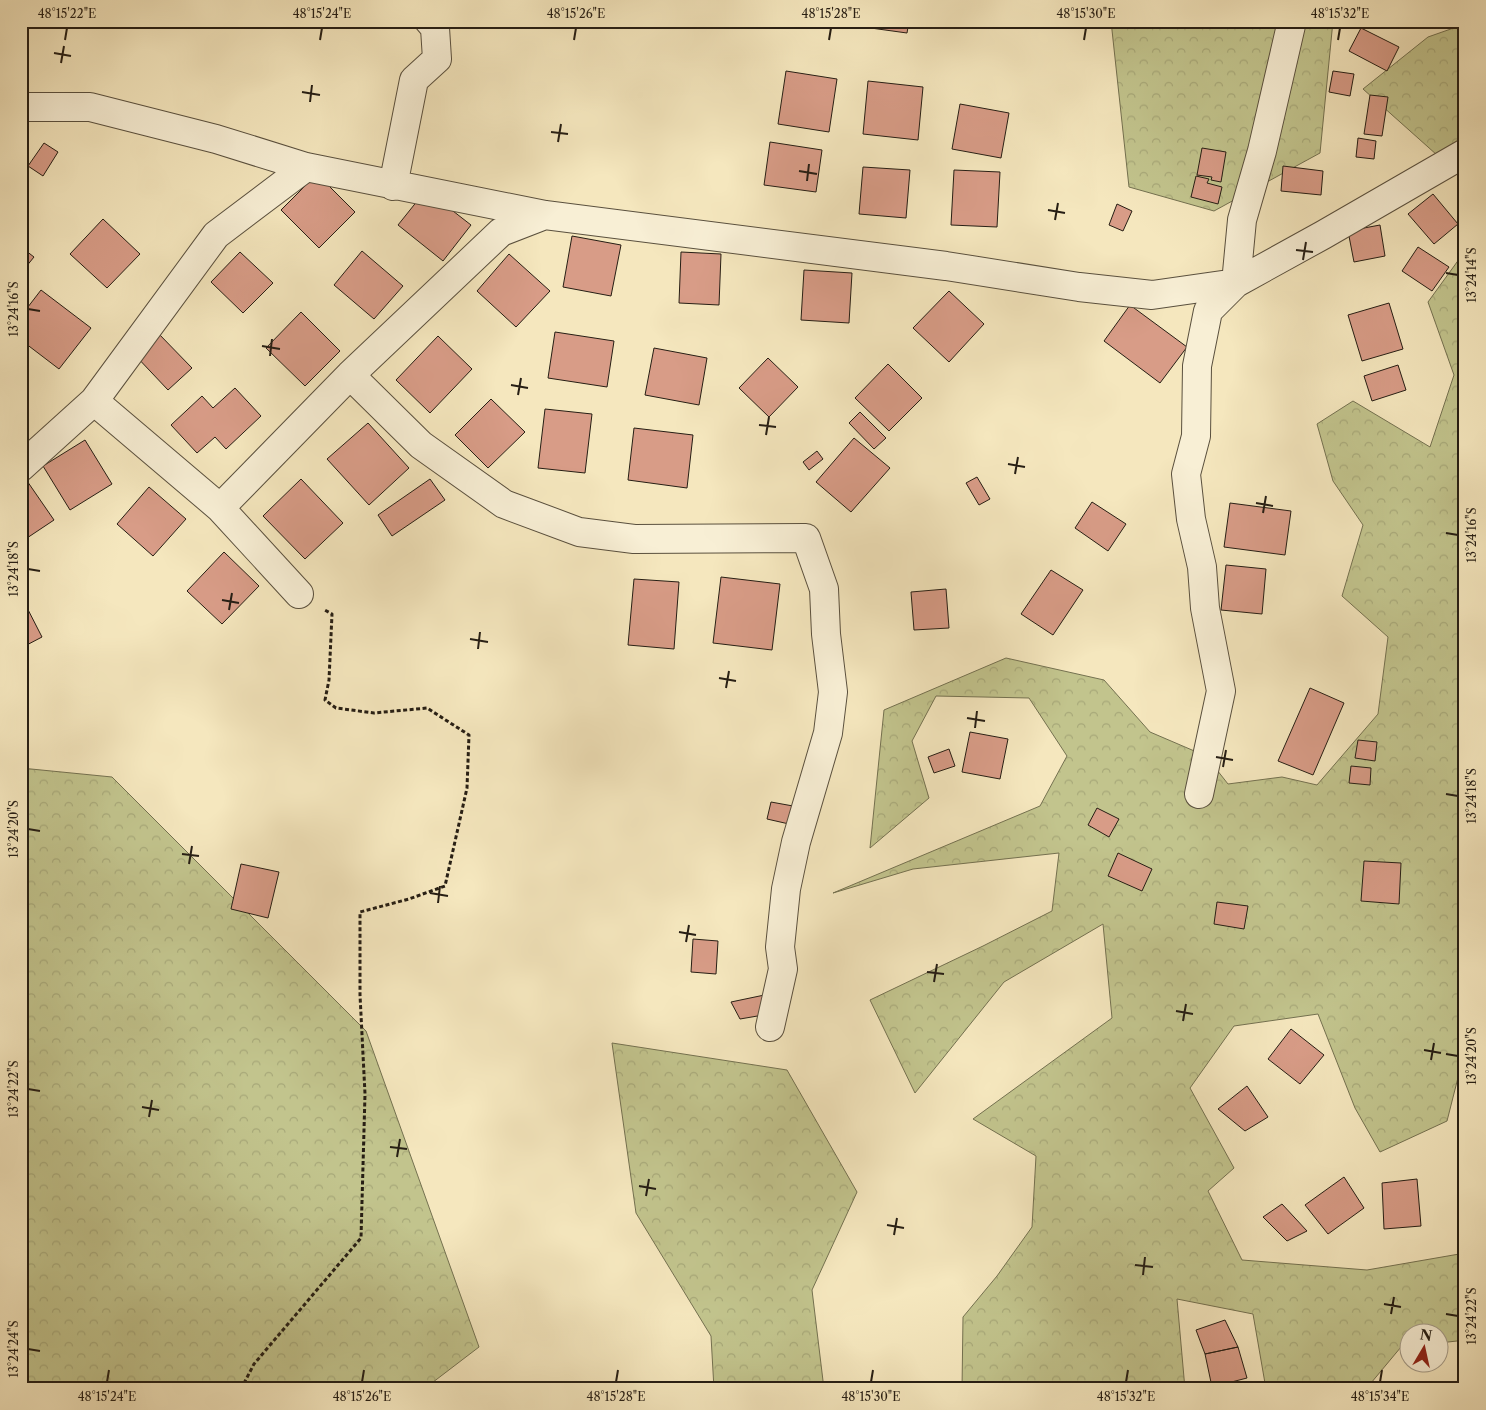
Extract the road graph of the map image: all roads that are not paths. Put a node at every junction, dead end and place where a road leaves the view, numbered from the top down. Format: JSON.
{"nodes":[{"id":1,"x":429,"y":21,"type":"edge"},
{"id":2,"x":1292,"y":21,"type":"edge"},
{"id":3,"x":21,"y":107,"type":"edge"},
{"id":4,"x":1465,"y":153,"type":"edge"},
{"id":5,"x":306,"y":167,"type":"junction"},
{"id":6,"x":393,"y":186,"type":"junction"},
{"id":7,"x":544,"y":215,"type":"junction"},
{"id":8,"x":1236,"y":283,"type":"junction"},
{"id":9,"x":350,"y":375,"type":"junction"},
{"id":10,"x":94,"y":401,"type":"junction"},
{"id":11,"x":21,"y":467,"type":"edge"},
{"id":12,"x":220,"y":508,"type":"junction"},
{"id":13,"x":299,"y":594,"type":"road end"},
{"id":14,"x":1199,"y":794,"type":"dead end"},
{"id":15,"x":770,"y":1027,"type":"dead end"}],
"edges":[{"from":1,"to":6,"type":"street"},
{"from":2,"to":8,"type":"street"},
{"from":3,"to":5,"type":"street"},
{"from":4,"to":8,"type":"street"},
{"from":5,"to":6,"type":"street"},
{"from":5,"to":10,"type":"street"},
{"from":6,"to":7,"type":"street"},
{"from":7,"to":8,"type":"street"},
{"from":7,"to":9,"type":"street"},
{"from":8,"to":14,"type":"street"},
{"from":9,"to":12,"type":"street"},
{"from":9,"to":15,"type":"street"},
{"from":10,"to":11,"type":"street"},
{"from":10,"to":12,"type":"street"},
{"from":12,"to":13,"type":"street"}]}
